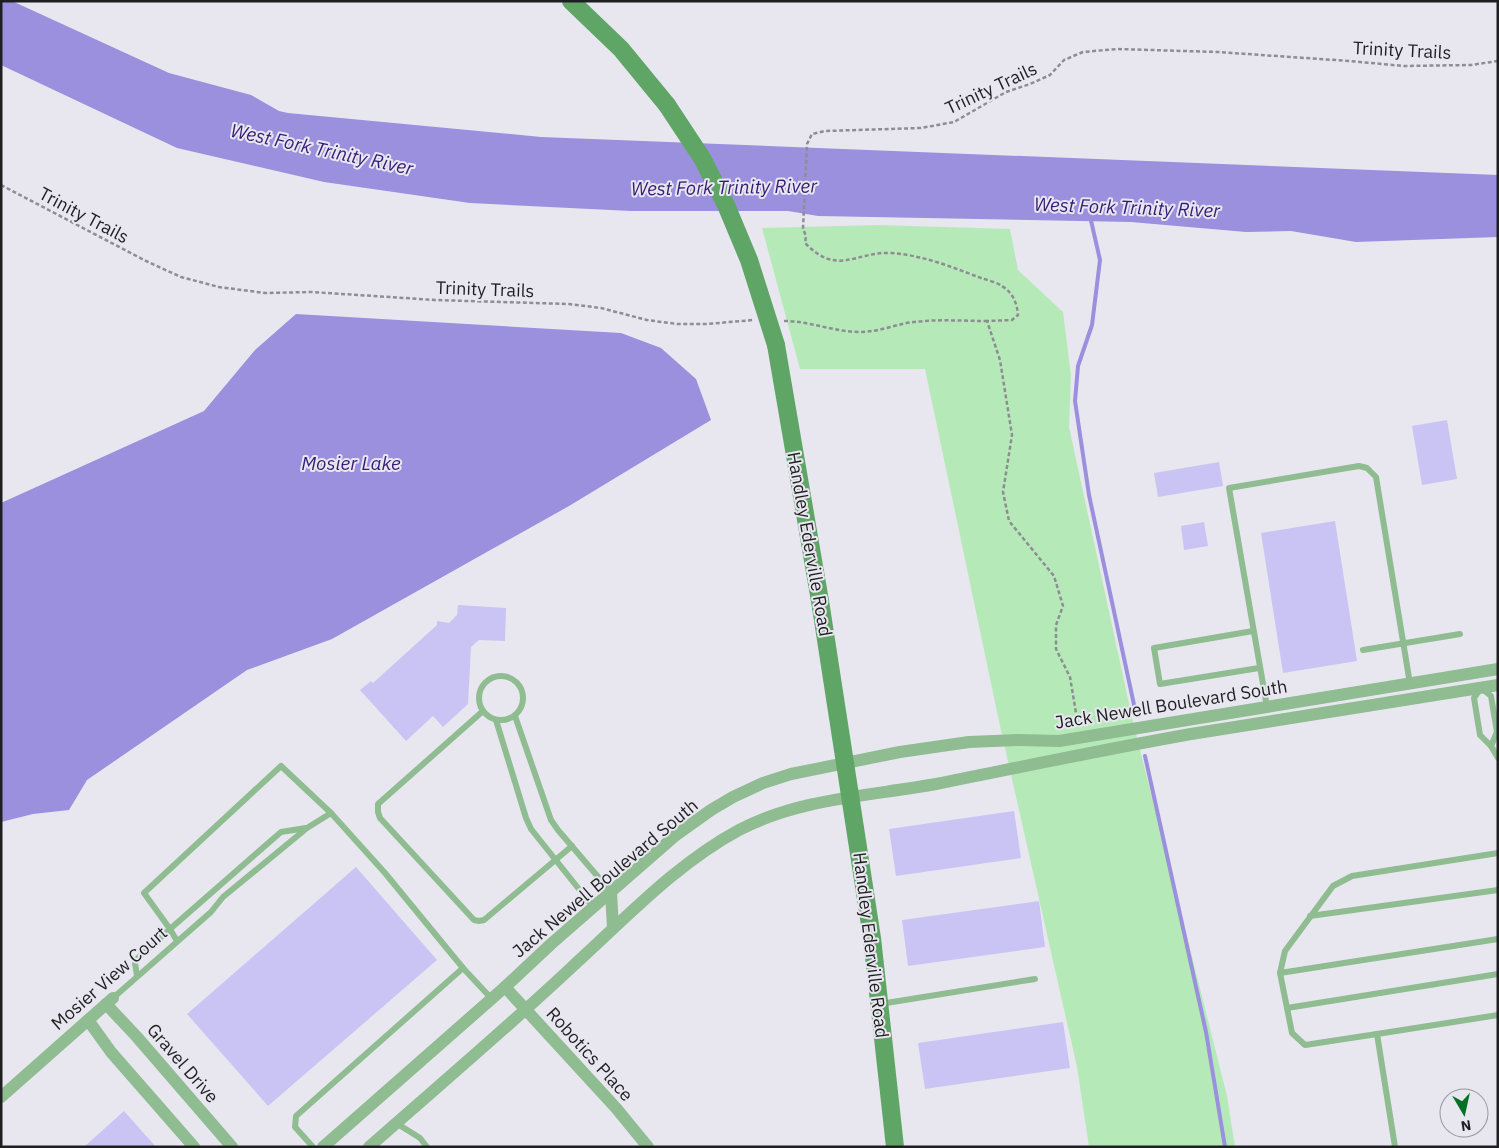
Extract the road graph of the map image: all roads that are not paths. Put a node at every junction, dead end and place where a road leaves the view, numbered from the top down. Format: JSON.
{"nodes":[{"id":1,"x":571,"y":1,"type":"edge"},
{"id":2,"x":1253,"y":631,"type":"junction"},
{"id":3,"x":1460,"y":634,"type":"dead end"},
{"id":4,"x":1403,"y":643,"type":"junction"},
{"id":5,"x":1363,"y":650,"type":"dead end"},
{"id":6,"x":1259,"y":668,"type":"junction"},
{"id":7,"x":1498,"y":669,"type":"edge"},
{"id":8,"x":1478,"y":673,"type":"junction"},
{"id":9,"x":1410,"y":684,"type":"junction"},
{"id":10,"x":1498,"y":685,"type":"edge"},
{"id":11,"x":1481,"y":688,"type":"junction"},
{"id":12,"x":1413,"y":699,"type":"junction"},
{"id":13,"x":1267,"y":707,"type":"junction"},
{"id":14,"x":483,"y":711,"type":"junction"},
{"id":15,"x":515,"y":716,"type":"junction"},
{"id":16,"x":496,"y":720,"type":"junction"},
{"id":17,"x":1269,"y":722,"type":"junction"},
{"id":18,"x":1491,"y":746,"type":"junction"},
{"id":19,"x":1498,"y":758,"type":"edge"},
{"id":20,"x":845,"y":762,"type":"junction"},
{"id":21,"x":850,"y":796,"type":"junction"},
{"id":22,"x":331,"y":814,"type":"junction"},
{"id":23,"x":307,"y":828,"type":"junction"},
{"id":24,"x":572,"y":846,"type":"junction"},
{"id":25,"x":1498,"y":853,"type":"edge"},
{"id":26,"x":556,"y":860,"type":"junction"},
{"id":27,"x":1498,"y":890,"type":"edge"},
{"id":28,"x":611,"y":892,"type":"junction"},
{"id":29,"x":206,"y":898,"type":"junction"},
{"id":30,"x":216,"y":907,"type":"junction"},
{"id":31,"x":594,"y":908,"type":"junction"},
{"id":32,"x":1310,"y":916,"type":"junction"},
{"id":33,"x":613,"y":928,"type":"junction"},
{"id":34,"x":170,"y":929,"type":"junction"},
{"id":35,"x":1498,"y":939,"type":"edge"},
{"id":36,"x":177,"y":941,"type":"junction"},
{"id":37,"x":463,"y":968,"type":"junction"},
{"id":38,"x":1280,"y":973,"type":"junction"},
{"id":39,"x":1498,"y":974,"type":"edge"},
{"id":40,"x":137,"y":976,"type":"junction"},
{"id":41,"x":1035,"y":979,"type":"dead end"},
{"id":42,"x":505,"y":987,"type":"junction"},
{"id":43,"x":492,"y":998,"type":"junction"},
{"id":44,"x":109,"y":1001,"type":"junction"},
{"id":45,"x":879,"y":1004,"type":"junction"},
{"id":46,"x":1287,"y":1008,"type":"junction"},
{"id":47,"x":525,"y":1009,"type":"junction"},
{"id":48,"x":1498,"y":1015,"type":"edge"},
{"id":49,"x":88,"y":1020,"type":"junction"},
{"id":50,"x":1377,"y":1034,"type":"junction"},
{"id":51,"x":1,"y":1097,"type":"edge"},
{"id":52,"x":396,"y":1123,"type":"junction"},
{"id":53,"x":194,"y":1147,"type":"edge"},
{"id":54,"x":232,"y":1147,"type":"edge"},
{"id":55,"x":313,"y":1147,"type":"edge"},
{"id":56,"x":323,"y":1147,"type":"edge"},
{"id":57,"x":369,"y":1147,"type":"edge"},
{"id":58,"x":428,"y":1147,"type":"edge"},
{"id":59,"x":648,"y":1147,"type":"edge"},
{"id":60,"x":895,"y":1147,"type":"edge"},
{"id":61,"x":1395,"y":1147,"type":"edge"}],
"edges":[{"from":1,"to":20,"type":"main road","name":"Handley Ederville Road","bridge":true},
{"from":2,"to":4,"type":"lane"},
{"from":2,"to":6,"type":"lane"},
{"from":2,"to":6,"type":"lane"},
{"from":3,"to":4,"type":"lane"},
{"from":4,"to":5,"type":"lane"},
{"from":4,"to":9,"type":"lane"},
{"from":6,"to":13,"type":"lane"},
{"from":7,"to":8,"type":"street","name":"Jack Newell Boulevard South"},
{"from":8,"to":9,"type":"street","name":"Jack Newell Boulevard South"},
{"from":8,"to":11,"type":"street"},
{"from":9,"to":12,"type":"street"},
{"from":9,"to":13,"type":"street","name":"Jack Newell Boulevard South"},
{"from":10,"to":11,"type":"street","name":"Jack Newell Boulevard South"},
{"from":11,"to":12,"type":"street","name":"Jack Newell Boulevard South"},
{"from":11,"to":18,"type":"lane"},
{"from":11,"to":18,"type":"lane"},
{"from":12,"to":17,"type":"street","name":"Jack Newell Boulevard South"},
{"from":13,"to":17,"type":"street"},
{"from":13,"to":20,"type":"street","name":"Jack Newell Boulevard South"},
{"from":14,"to":15,"type":"lane"},
{"from":14,"to":16,"type":"lane"},
{"from":14,"to":26,"type":"lane"},
{"from":15,"to":16,"type":"lane"},
{"from":15,"to":24,"type":"lane"},
{"from":16,"to":26,"type":"lane"},
{"from":17,"to":21,"type":"street","name":"Jack Newell Boulevard South"},
{"from":18,"to":19,"type":"lane"},
{"from":20,"to":21,"type":"main road","name":"Handley Ederville Road"},
{"from":20,"to":28,"type":"street","name":"Jack Newell Boulevard South"},
{"from":21,"to":33,"type":"street","name":"Jack Newell Boulevard South"},
{"from":21,"to":45,"type":"main road","name":"Handley Ederville Road"},
{"from":22,"to":23,"type":"lane"},
{"from":22,"to":34,"type":"lane"},
{"from":22,"to":37,"type":"lane"},
{"from":23,"to":29,"type":"lane"},
{"from":23,"to":30,"type":"lane","name":"Mosier View Court"},
{"from":24,"to":26,"type":"lane"},
{"from":24,"to":28,"type":"lane"},
{"from":25,"to":32,"type":"lane"},
{"from":26,"to":31,"type":"lane"},
{"from":27,"to":32,"type":"lane"},
{"from":28,"to":31,"type":"street","name":"Jack Newell Boulevard South"},
{"from":28,"to":33,"type":"street"},
{"from":29,"to":30,"type":"lane"},
{"from":29,"to":34,"type":"lane"},
{"from":30,"to":36,"type":"lane","name":"Mosier View Court"},
{"from":31,"to":33,"type":"street"},
{"from":31,"to":42,"type":"street","name":"Jack Newell Boulevard South"},
{"from":32,"to":38,"type":"lane"},
{"from":33,"to":47,"type":"street","name":"Jack Newell Boulevard South"},
{"from":34,"to":36,"type":"lane"},
{"from":34,"to":40,"type":"lane"},
{"from":35,"to":38,"type":"lane"},
{"from":36,"to":40,"type":"lane","name":"Mosier View Court"},
{"from":37,"to":43,"type":"lane"},
{"from":37,"to":55,"type":"lane"},
{"from":38,"to":46,"type":"lane"},
{"from":39,"to":46,"type":"lane"},
{"from":40,"to":44,"type":"lane","name":"Mosier View Court"},
{"from":41,"to":45,"type":"lane"},
{"from":42,"to":43,"type":"street","name":"Jack Newell Boulevard South"},
{"from":42,"to":47,"type":"street","name":"Robotics Place"},
{"from":43,"to":56,"type":"street","name":"Jack Newell Boulevard South"},
{"from":44,"to":49,"type":"street","name":"Mosier View Court"},
{"from":44,"to":54,"type":"street","name":"Gravel Drive"},
{"from":45,"to":60,"type":"main road","name":"Handley Ederville Road"},
{"from":46,"to":50,"type":"lane"},
{"from":47,"to":52,"type":"street","name":"Jack Newell Boulevard South"},
{"from":47,"to":59,"type":"street","name":"Robotics Place"},
{"from":48,"to":50,"type":"lane"},
{"from":49,"to":51,"type":"street","name":"Mosier View Court"},
{"from":49,"to":53,"type":"street"},
{"from":50,"to":61,"type":"lane"},
{"from":52,"to":57,"type":"street","name":"Jack Newell Boulevard South"},
{"from":52,"to":58,"type":"lane"}]}
